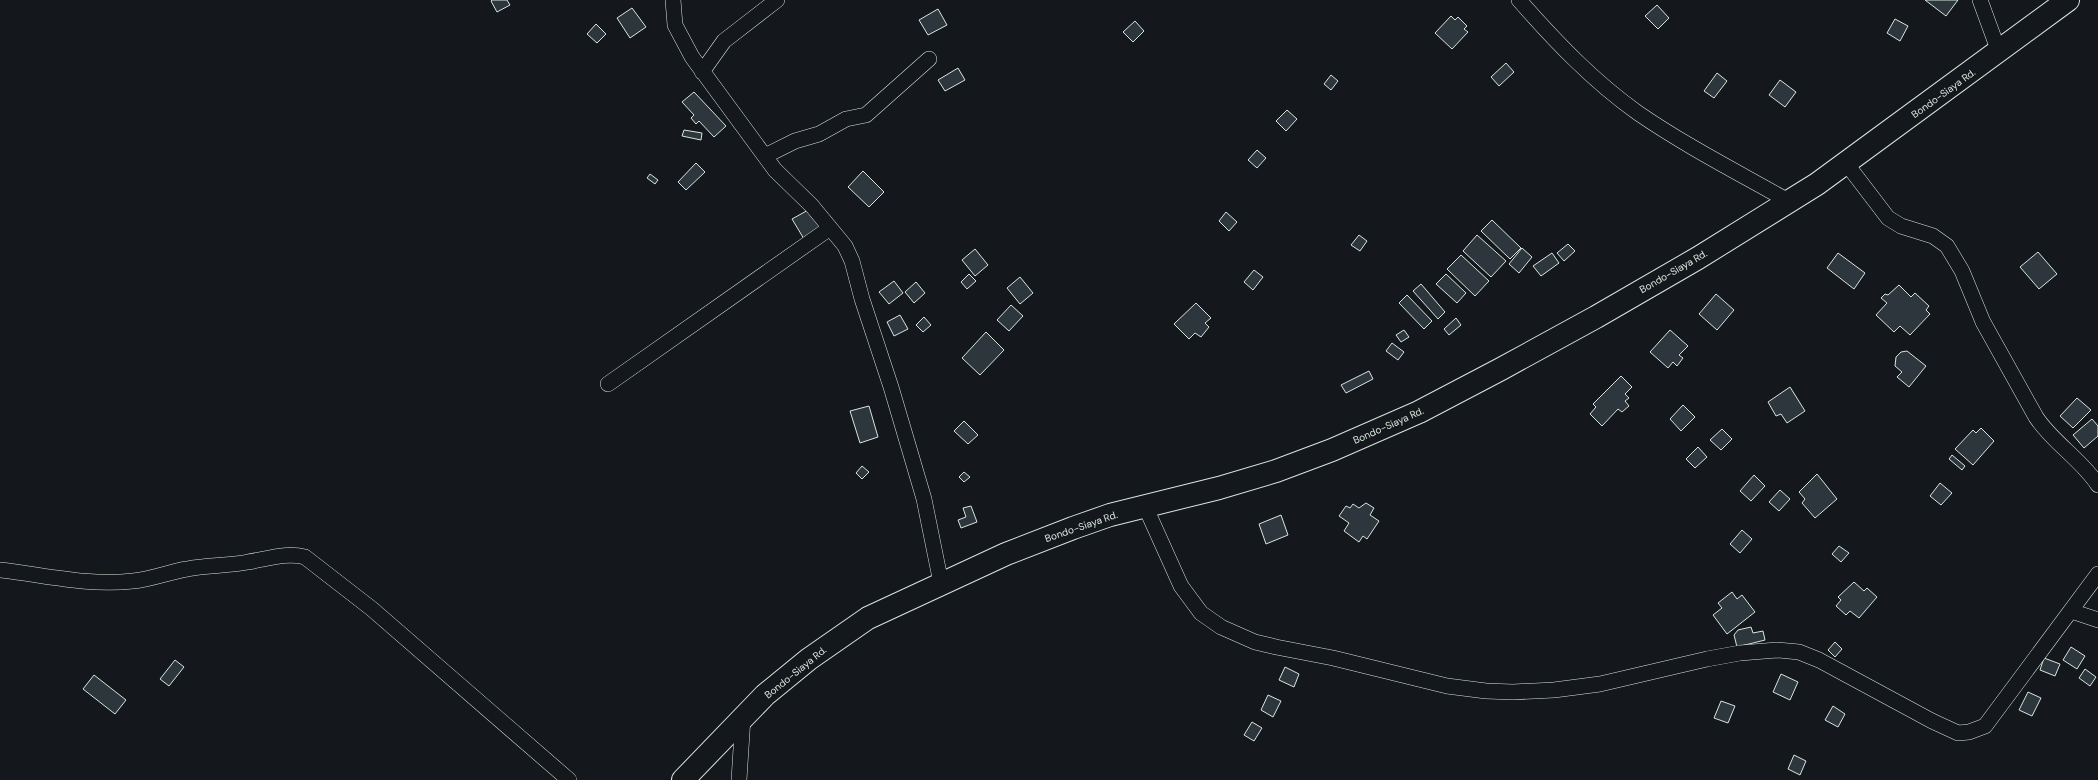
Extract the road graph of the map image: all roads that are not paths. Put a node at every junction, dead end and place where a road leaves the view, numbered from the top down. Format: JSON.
{"nodes":[{"id":1,"x":673,"y":0,"type":"edge"},
{"id":2,"x":777,"y":0,"type":"edge"},
{"id":3,"x":1520,"y":0,"type":"edge"},
{"id":4,"x":1980,"y":0,"type":"edge"},
{"id":5,"x":2068,"y":0,"type":"edge"},
{"id":6,"x":1999,"y":52,"type":"junction"},
{"id":7,"x":929,"y":58,"type":"dead end"},
{"id":8,"x":702,"y":72,"type":"junction"},
{"id":9,"x":765,"y":156,"type":"junction"},
{"id":10,"x":1846,"y":163,"type":"junction"},
{"id":11,"x":1790,"y":202,"type":"junction"},
{"id":12,"x":830,"y":228,"type":"junction"},
{"id":13,"x":608,"y":384,"type":"dead end"},
{"id":14,"x":2098,"y":485,"type":"edge"},
{"id":15,"x":1145,"y":506,"type":"junction"},
{"id":16,"x":0,"y":570,"type":"edge"},
{"id":17,"x":2098,"y":574,"type":"edge"},
{"id":18,"x":941,"y":583,"type":"junction"},
{"id":19,"x":2071,"y":611,"type":"junction"},
{"id":20,"x":2098,"y":620,"type":"edge"},
{"id":21,"x":743,"y":717,"type":"junction"},
{"id":22,"x":569,"y":780,"type":"edge"},
{"id":23,"x":683,"y":780,"type":"edge"},
{"id":24,"x":739,"y":780,"type":"edge"}],
"edges":[{"from":1,"to":8,"type":"street"},
{"from":2,"to":8,"type":"street"},
{"from":3,"to":11,"type":"street"},
{"from":4,"to":6,"type":"street"},
{"from":5,"to":6,"type":"highway","name":"Bondo-Siaya Rd."},
{"from":6,"to":10,"type":"highway","name":"Bondo-Siaya Rd."},
{"from":7,"to":9,"type":"street"},
{"from":8,"to":9,"type":"street"},
{"from":9,"to":12,"type":"street"},
{"from":10,"to":11,"type":"highway","name":"Bondo-Siaya Rd."},
{"from":10,"to":14,"type":"street"},
{"from":11,"to":15,"type":"highway","name":"Bondo-Siaya Rd."},
{"from":12,"to":13,"type":"street"},
{"from":12,"to":18,"type":"street"},
{"from":15,"to":18,"type":"highway","name":"Bondo-Siaya Rd."},
{"from":15,"to":19,"type":"street"},
{"from":16,"to":22,"type":"street"},
{"from":17,"to":19,"type":"street"},
{"from":18,"to":21,"type":"highway","name":"Bondo-Siaya Rd."},
{"from":19,"to":20,"type":"street"},
{"from":21,"to":23,"type":"highway","name":"Bondo-Siaya Rd."},
{"from":21,"to":24,"type":"street"}]}
